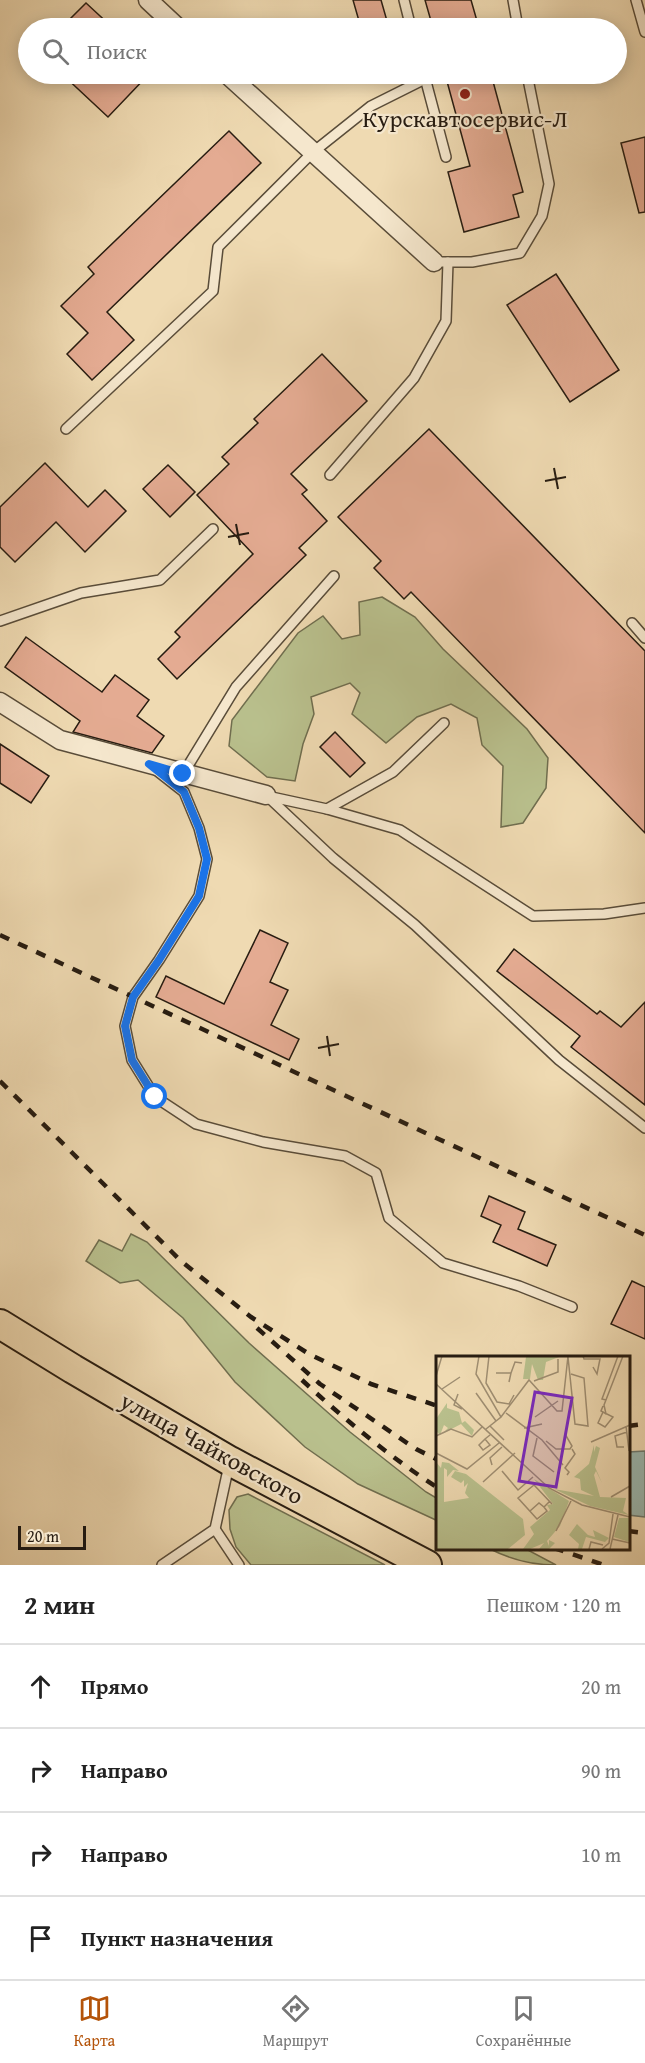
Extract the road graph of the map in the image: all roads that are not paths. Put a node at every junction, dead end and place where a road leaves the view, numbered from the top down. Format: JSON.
{"nodes":[{"id":1,"x":148,"y":0,"type":"edge"},
{"id":2,"x":404,"y":0,"type":"edge"},
{"id":3,"x":513,"y":0,"type":"edge"},
{"id":4,"x":636,"y":0,"type":"edge"},
{"id":5,"x":167,"y":18,"type":"edge"},
{"id":6,"x":408,"y":18,"type":"edge"},
{"id":7,"x":516,"y":18,"type":"edge"},
{"id":8,"x":645,"y":32,"type":"edge"},
{"id":9,"x":238,"y":84,"type":"edge"},
{"id":10,"x":410,"y":84,"type":"edge"},
{"id":11,"x":426,"y":84,"type":"edge"},
{"id":12,"x":529,"y":84,"type":"edge"},
{"id":13,"x":312,"y":153,"type":"junction"},
{"id":14,"x":446,"y":157,"type":"dead end"},
{"id":15,"x":441,"y":262,"type":"junction"},
{"id":16,"x":66,"y":429,"type":"dead end"},
{"id":17,"x":330,"y":475,"type":"dead end"},
{"id":18,"x":213,"y":530,"type":"dead end"},
{"id":19,"x":334,"y":576,"type":"dead end"},
{"id":20,"x":0,"y":621,"type":"edge"},
{"id":21,"x":632,"y":624,"type":"dead end"},
{"id":22,"x":645,"y":638,"type":"edge"},
{"id":23,"x":0,"y":702,"type":"edge"},
{"id":24,"x":444,"y":723,"type":"dead end"},
{"id":25,"x":149,"y":764,"type":"junction"},
{"id":26,"x":183,"y":774,"type":"junction"},
{"id":27,"x":266,"y":795,"type":"junction"},
{"id":28,"x":327,"y":809,"type":"junction"},
{"id":29,"x":645,"y":908,"type":"edge"},
{"id":30,"x":645,"y":1128,"type":"edge"},
{"id":31,"x":573,"y":1307,"type":"dead end"},
{"id":32,"x":0,"y":1324,"type":"edge"},
{"id":33,"x":230,"y":1461,"type":"junction"},
{"id":34,"x":215,"y":1529,"type":"junction"},
{"id":35,"x":162,"y":1565,"type":"edge"},
{"id":36,"x":239,"y":1565,"type":"edge"},
{"id":37,"x":427,"y":1565,"type":"edge"}],
"edges":[{"from":1,"to":5,"type":"street"},
{"from":2,"to":6,"type":"lane"},
{"from":3,"to":7,"type":"lane"},
{"from":4,"to":8,"type":"lane"},
{"from":9,"to":13,"type":"street"},
{"from":10,"to":13,"type":"lane"},
{"from":11,"to":14,"type":"lane"},
{"from":12,"to":15,"type":"lane"},
{"from":13,"to":15,"type":"street"},
{"from":13,"to":16,"type":"lane"},
{"from":15,"to":17,"type":"lane"},
{"from":18,"to":20,"type":"lane"},
{"from":19,"to":26,"type":"lane"},
{"from":21,"to":22,"type":"lane"},
{"from":23,"to":25,"type":"street"},
{"from":24,"to":28,"type":"lane"},
{"from":25,"to":26,"type":"street"},
{"from":25,"to":31,"type":"lane"},
{"from":26,"to":27,"type":"street"},
{"from":27,"to":28,"type":"lane"},
{"from":27,"to":30,"type":"lane"},
{"from":28,"to":29,"type":"lane"},
{"from":32,"to":33,"type":"main road","name":"улица Чайковского"},
{"from":33,"to":34,"type":"lane"},
{"from":33,"to":37,"type":"main road","name":"улица Чайковского"},
{"from":34,"to":35,"type":"lane"},
{"from":34,"to":36,"type":"lane"}]}
